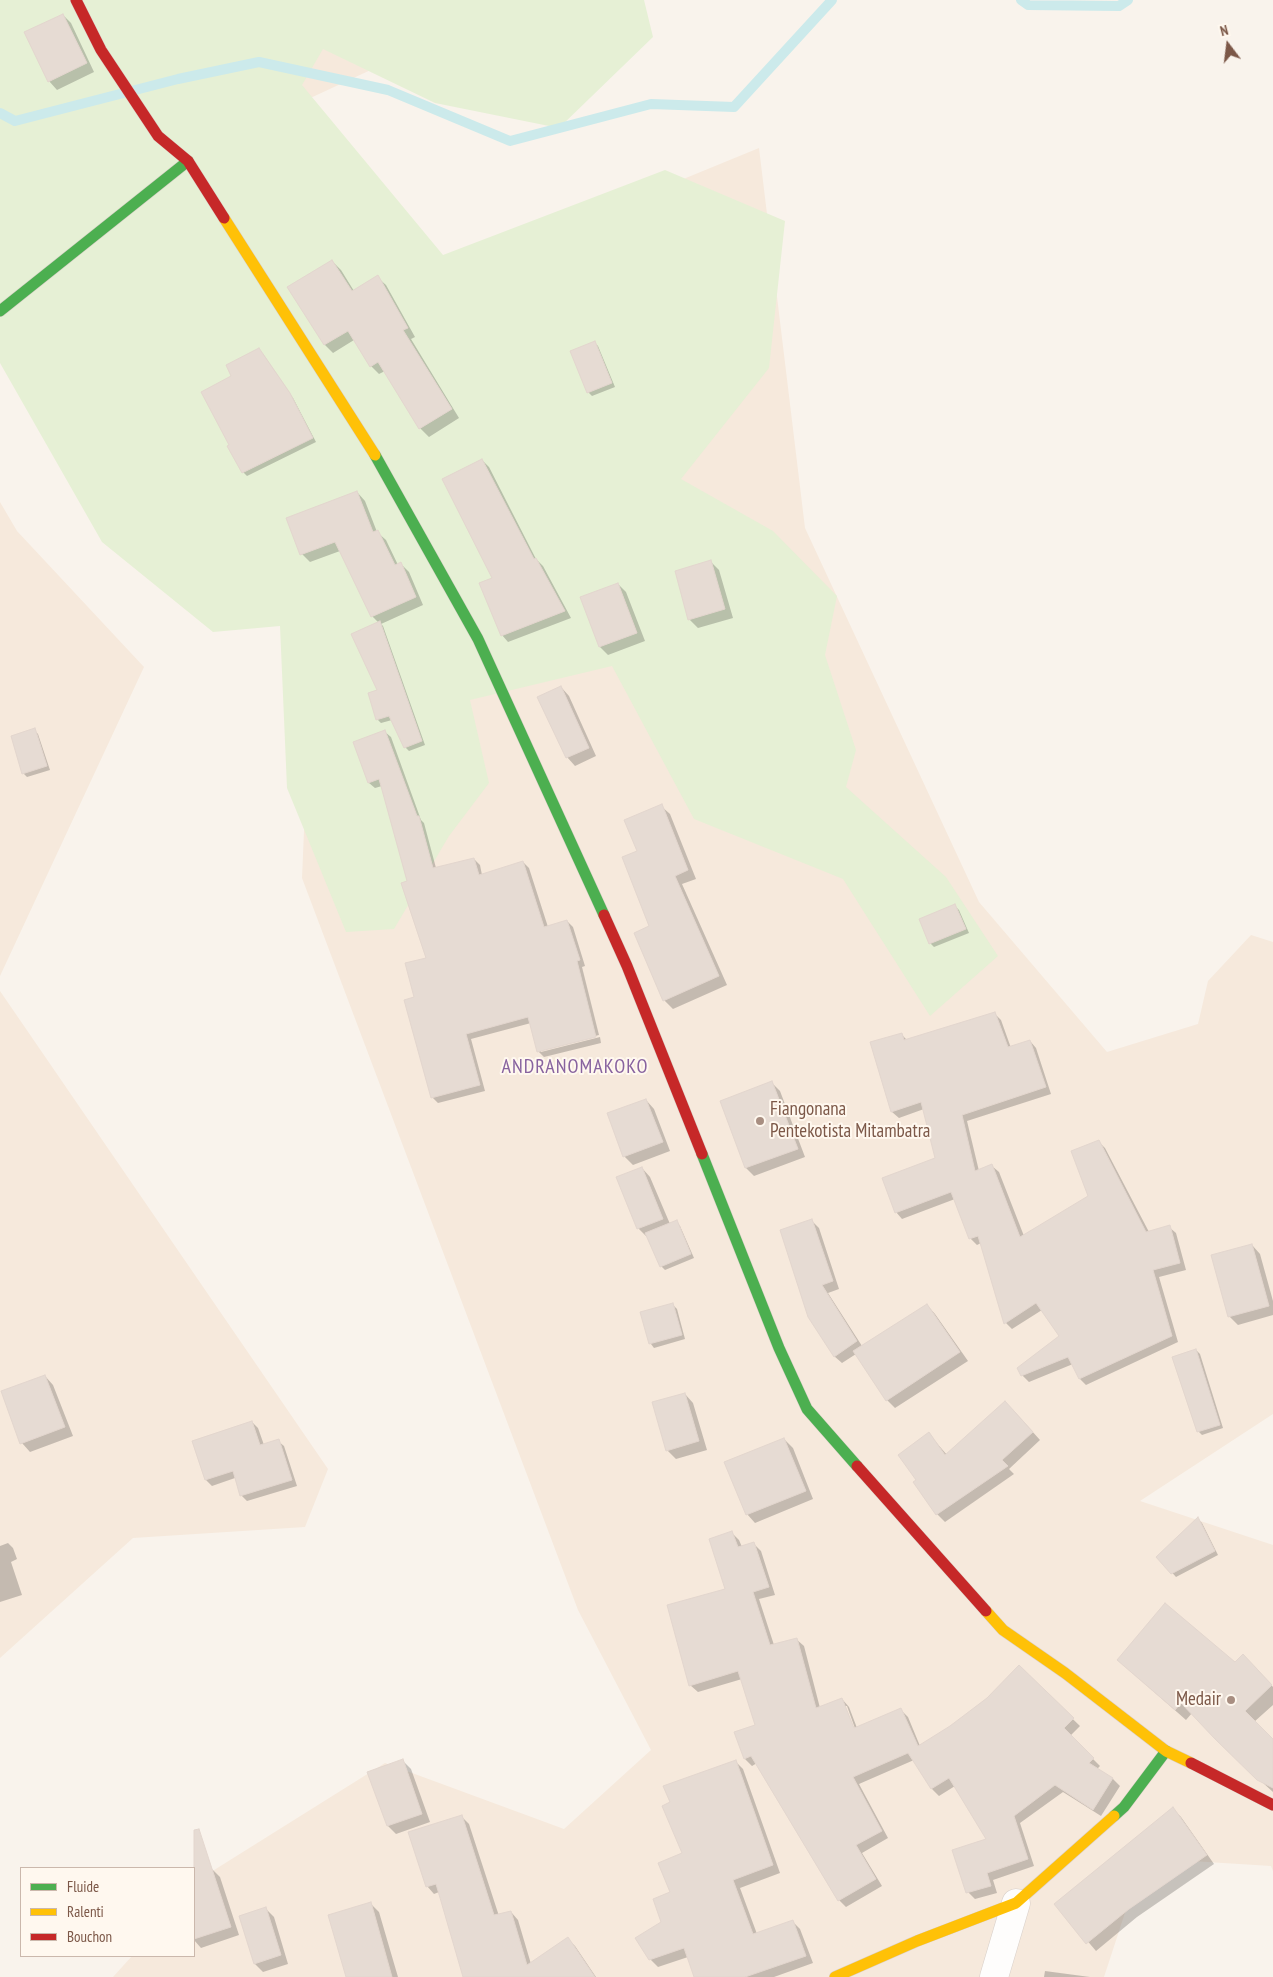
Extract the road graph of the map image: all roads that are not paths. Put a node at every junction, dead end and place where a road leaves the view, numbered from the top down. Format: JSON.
{"nodes":[{"id":1,"x":76,"y":0,"type":"edge"},
{"id":2,"x":188,"y":161,"type":"junction"},
{"id":3,"x":0,"y":311,"type":"edge"},
{"id":4,"x":1166,"y":1751,"type":"junction"},
{"id":5,"x":1273,"y":1805,"type":"edge"},
{"id":6,"x":1016,"y":1903,"type":"junction"},
{"id":7,"x":835,"y":1977,"type":"edge"},
{"id":8,"x":994,"y":1977,"type":"edge"}],
"edges":[{"from":1,"to":2,"type":"street"},
{"from":2,"to":3,"type":"street"},
{"from":2,"to":4,"type":"street"},
{"from":4,"to":5,"type":"street"},
{"from":4,"to":6,"type":"street"},
{"from":6,"to":7,"type":"street"},
{"from":6,"to":8,"type":"street"}]}
